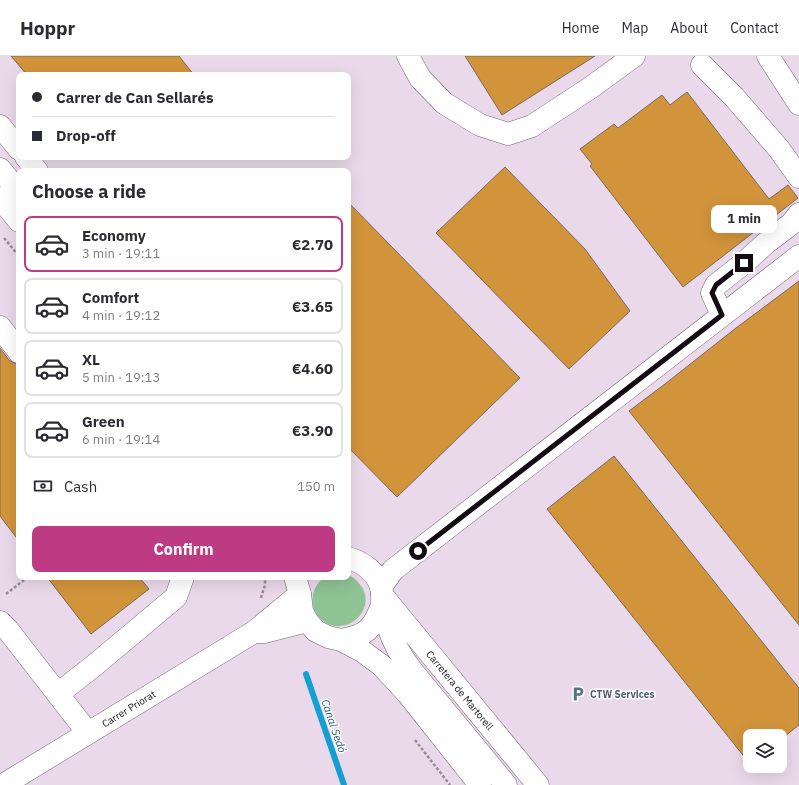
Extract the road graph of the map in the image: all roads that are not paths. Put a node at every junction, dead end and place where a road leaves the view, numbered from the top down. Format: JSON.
{"nodes":[{"id":1,"x":408,"y":56,"type":"edge"},
{"id":2,"x":634,"y":56,"type":"edge"},
{"id":3,"x":768,"y":56,"type":"edge"},
{"id":4,"x":702,"y":65,"type":"dead end"},
{"id":5,"x":799,"y":104,"type":"edge"},
{"id":6,"x":0,"y":126,"type":"edge"},
{"id":7,"x":16,"y":145,"type":"edge"},
{"id":8,"x":28,"y":160,"type":"edge"},
{"id":9,"x":0,"y":168,"type":"edge"},
{"id":10,"x":35,"y":168,"type":"edge"},
{"id":11,"x":799,"y":176,"type":"edge"},
{"id":12,"x":16,"y":188,"type":"edge"},
{"id":13,"x":0,"y":198,"type":"edge"},
{"id":14,"x":799,"y":214,"type":"edge"},
{"id":15,"x":16,"y":217,"type":"edge"},
{"id":16,"x":799,"y":256,"type":"edge"},
{"id":17,"x":722,"y":315,"type":"junction"},
{"id":18,"x":0,"y":327,"type":"edge"},
{"id":19,"x":16,"y":348,"type":"edge"},
{"id":20,"x":351,"y":557,"type":"edge"},
{"id":21,"x":181,"y":580,"type":"edge"},
{"id":22,"x":300,"y":583,"type":"edge"},
{"id":23,"x":382,"y":596,"type":"junction"},
{"id":24,"x":307,"y":621,"type":"junction"},
{"id":25,"x":0,"y":622,"type":"edge"},
{"id":26,"x":254,"y":632,"type":"junction"},
{"id":27,"x":341,"y":640,"type":"junction"},
{"id":28,"x":58,"y":694,"type":"junction"},
{"id":29,"x":88,"y":733,"type":"junction"},
{"id":30,"x":3,"y":785,"type":"edge"},
{"id":31,"x":480,"y":785,"type":"edge"},
{"id":32,"x":506,"y":785,"type":"edge"},
{"id":33,"x":538,"y":785,"type":"edge"}],
"edges":[{"from":1,"to":2,"type":"street"},
{"from":3,"to":5,"type":"street"},
{"from":4,"to":11,"type":"street"},
{"from":6,"to":7,"type":"street"},
{"from":8,"to":10,"type":"street"},
{"from":9,"to":12,"type":"street"},
{"from":13,"to":15,"type":"street"},
{"from":14,"to":17,"type":"street"},
{"from":16,"to":17,"type":"street"},
{"from":17,"to":23,"type":"street"},
{"from":18,"to":19,"type":"street"},
{"from":20,"to":23,"type":"street","name":"Carretera de Martorell"},
{"from":21,"to":28,"type":"street"},
{"from":22,"to":24,"type":"street"},
{"from":22,"to":26,"type":"street","name":"Carrer Priorat"},
{"from":23,"to":27,"type":"street"},
{"from":23,"to":32,"type":"street","name":"Carretera de Martorell"},
{"from":23,"to":33,"type":"street","name":"Carretera de Martorell"},
{"from":24,"to":26,"type":"street","name":"Carrer Priorat"},
{"from":24,"to":27,"type":"street"},
{"from":25,"to":28,"type":"street"},
{"from":26,"to":29,"type":"street","name":"Carrer Priorat"},
{"from":27,"to":31,"type":"street"},
{"from":28,"to":29,"type":"street"},
{"from":29,"to":30,"type":"street","name":"Carrer Priorat"}]}
